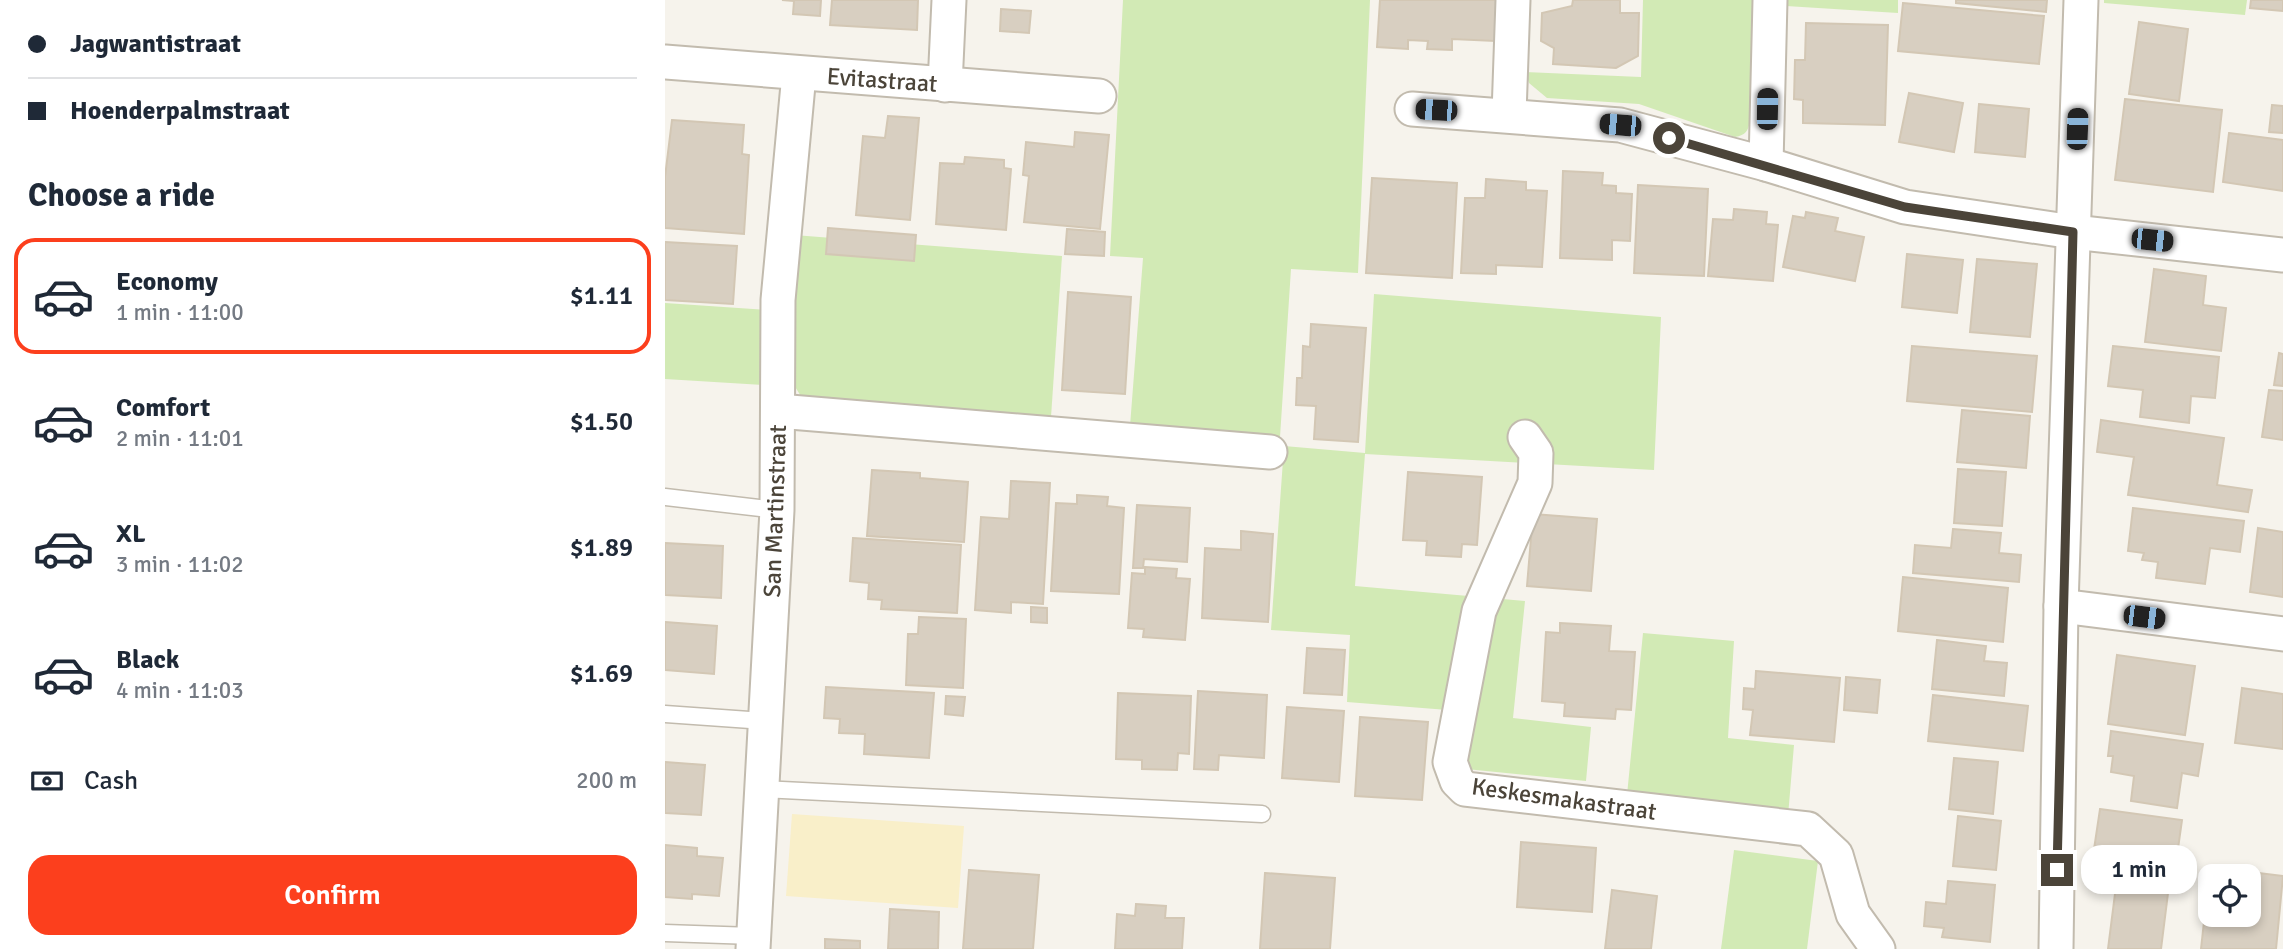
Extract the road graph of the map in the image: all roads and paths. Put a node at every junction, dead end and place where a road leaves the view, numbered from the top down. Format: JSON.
{"nodes":[{"id":1,"x":949,"y":0,"type":"edge"},
{"id":2,"x":1513,"y":0,"type":"edge"},
{"id":3,"x":1770,"y":0,"type":"edge"},
{"id":4,"x":2081,"y":0,"type":"edge"},
{"id":5,"x":665,"y":62,"type":"edge"},
{"id":6,"x":799,"y":74,"type":"junction"},
{"id":7,"x":945,"y":85,"type":"junction"},
{"id":8,"x":1099,"y":96,"type":"dead end"},
{"id":9,"x":1412,"y":109,"type":"dead end"},
{"id":10,"x":1509,"y":114,"type":"junction"},
{"id":11,"x":1766,"y":164,"type":"junction"},
{"id":12,"x":2073,"y":232,"type":"junction"},
{"id":13,"x":2283,"y":255,"type":"edge"},
{"id":14,"x":778,"y":411,"type":"junction"},
{"id":15,"x":1525,"y":437,"type":"dead end"},
{"id":16,"x":1270,"y":452,"type":"dead end"},
{"id":17,"x":665,"y":497,"type":"edge"},
{"id":18,"x":777,"y":510,"type":"junction"},
{"id":19,"x":2061,"y":606,"type":"junction"},
{"id":20,"x":2283,"y":634,"type":"edge"},
{"id":21,"x":665,"y":714,"type":"edge"},
{"id":22,"x":765,"y":721,"type":"junction"},
{"id":23,"x":762,"y":789,"type":"junction"},
{"id":24,"x":1262,"y":814,"type":"dead end"},
{"id":25,"x":665,"y":933,"type":"edge"},
{"id":26,"x":753,"y":943,"type":"edge"},
{"id":27,"x":1878,"y":949,"type":"edge"},
{"id":28,"x":2056,"y":949,"type":"edge"}],
"edges":[{"from":1,"to":7,"type":"street"},
{"from":2,"to":10,"type":"street"},
{"from":3,"to":11,"type":"street"},
{"from":4,"to":12,"type":"street"},
{"from":5,"to":6,"type":"street","name":"Evitastraat"},
{"from":6,"to":7,"type":"street","name":"Evitastraat"},
{"from":6,"to":14,"type":"street","name":"San Martinstraat"},
{"from":7,"to":8,"type":"street","name":"Evitastraat"},
{"from":9,"to":10,"type":"street"},
{"from":10,"to":11,"type":"street"},
{"from":11,"to":12,"type":"street"},
{"from":12,"to":13,"type":"street"},
{"from":12,"to":19,"type":"street"},
{"from":14,"to":16,"type":"street"},
{"from":14,"to":18,"type":"street","name":"San Martinstraat"},
{"from":15,"to":27,"type":"street","name":"Keskesmakastraat"},
{"from":17,"to":18,"type":"lane"},
{"from":18,"to":22,"type":"street","name":"San Martinstraat"},
{"from":19,"to":20,"type":"street"},
{"from":19,"to":28,"type":"street"},
{"from":21,"to":22,"type":"lane"},
{"from":22,"to":23,"type":"street","name":"San Martinstraat"},
{"from":23,"to":24,"type":"lane"},
{"from":23,"to":26,"type":"street","name":"San Martinstraat"},
{"from":25,"to":26,"type":"lane"}]}
